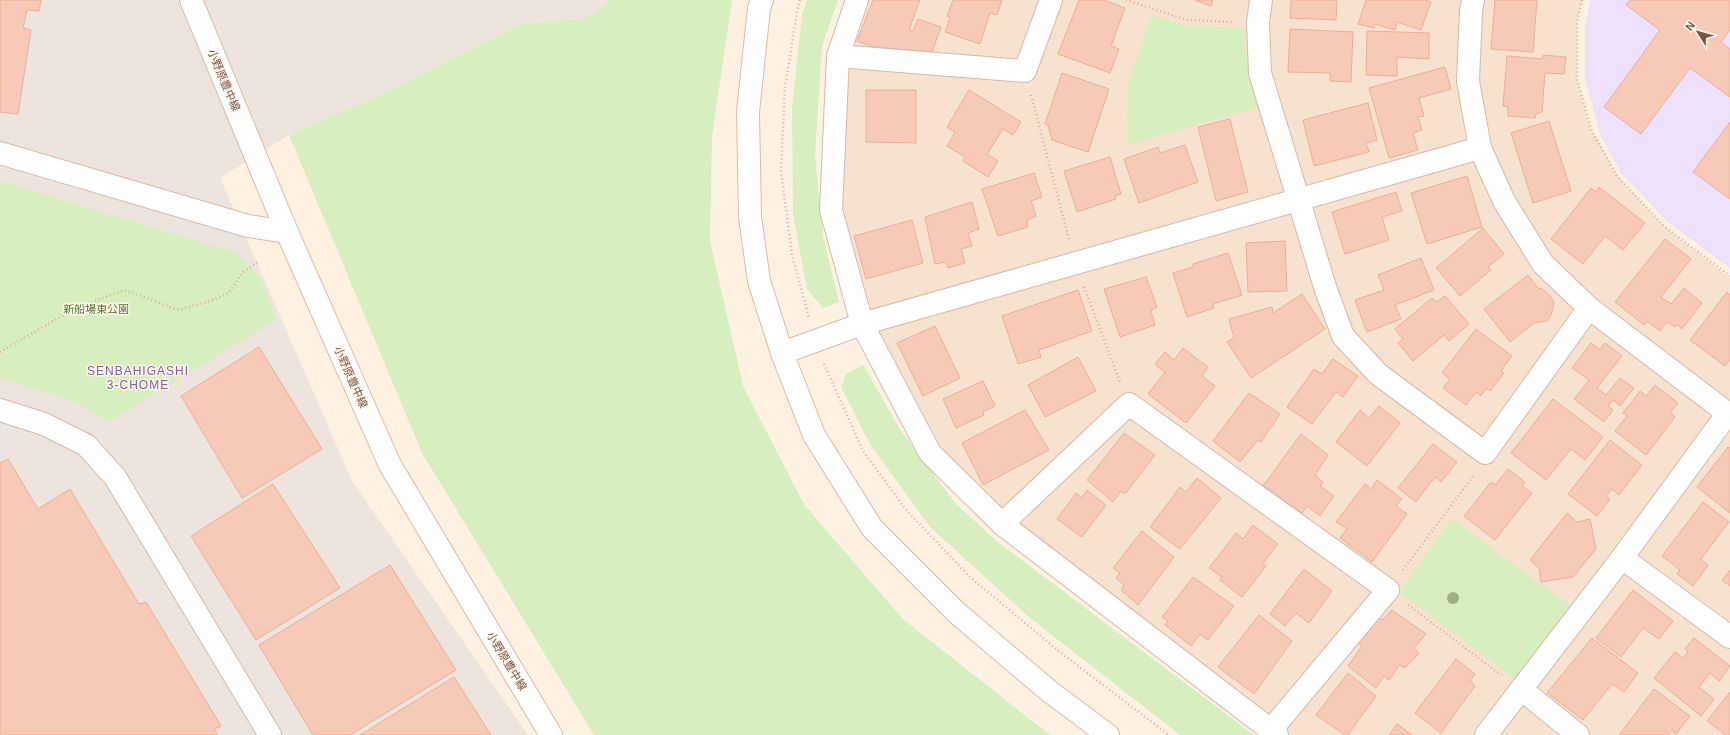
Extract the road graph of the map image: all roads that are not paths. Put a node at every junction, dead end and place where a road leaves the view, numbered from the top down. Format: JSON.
{"nodes":[{"id":1,"x":191,"y":0,"type":"edge"},
{"id":2,"x":762,"y":0,"type":"edge"},
{"id":3,"x":857,"y":0,"type":"edge"},
{"id":4,"x":1051,"y":0,"type":"edge"},
{"id":5,"x":1261,"y":0,"type":"edge"},
{"id":6,"x":1473,"y":0,"type":"edge"},
{"id":7,"x":838,"y":56,"type":"junction"},
{"id":8,"x":1480,"y":148,"type":"junction"},
{"id":9,"x":0,"y":153,"type":"edge"},
{"id":10,"x":1299,"y":200,"type":"junction"},
{"id":11,"x":287,"y":232,"type":"junction"},
{"id":12,"x":1589,"y":308,"type":"junction"},
{"id":13,"x":862,"y":324,"type":"junction"},
{"id":14,"x":782,"y":353,"type":"junction"},
{"id":15,"x":0,"y":410,"type":"edge"},
{"id":16,"x":1729,"y":414,"type":"edge"},
{"id":17,"x":1002,"y":524,"type":"junction"},
{"id":18,"x":1622,"y":558,"type":"junction"},
{"id":19,"x":1730,"y":637,"type":"edge"},
{"id":20,"x":1521,"y":689,"type":"junction"},
{"id":21,"x":1274,"y":733,"type":"edge"},
{"id":22,"x":270,"y":735,"type":"edge"},
{"id":23,"x":551,"y":735,"type":"edge"},
{"id":24,"x":1108,"y":735,"type":"edge"},
{"id":25,"x":1486,"y":735,"type":"edge"},
{"id":26,"x":1578,"y":735,"type":"edge"}],
"edges":[{"from":1,"to":11,"type":"street","name":"小野原豊中線"},
{"from":2,"to":14,"type":"street"},
{"from":3,"to":7,"type":"street"},
{"from":4,"to":7,"type":"street"},
{"from":5,"to":10,"type":"street"},
{"from":6,"to":8,"type":"street"},
{"from":7,"to":13,"type":"street"},
{"from":8,"to":10,"type":"street"},
{"from":8,"to":12,"type":"street"},
{"from":9,"to":11,"type":"street"},
{"from":10,"to":12,"type":"street"},
{"from":10,"to":13,"type":"street"},
{"from":11,"to":23,"type":"street","name":"小野原豊中線"},
{"from":12,"to":16,"type":"street"},
{"from":13,"to":14,"type":"street"},
{"from":13,"to":17,"type":"street"},
{"from":14,"to":24,"type":"street"},
{"from":15,"to":22,"type":"street"},
{"from":16,"to":18,"type":"street"},
{"from":17,"to":21,"type":"street"},
{"from":17,"to":21,"type":"street"},
{"from":18,"to":19,"type":"street"},
{"from":18,"to":20,"type":"street"},
{"from":20,"to":25,"type":"street"},
{"from":20,"to":26,"type":"street"}]}
